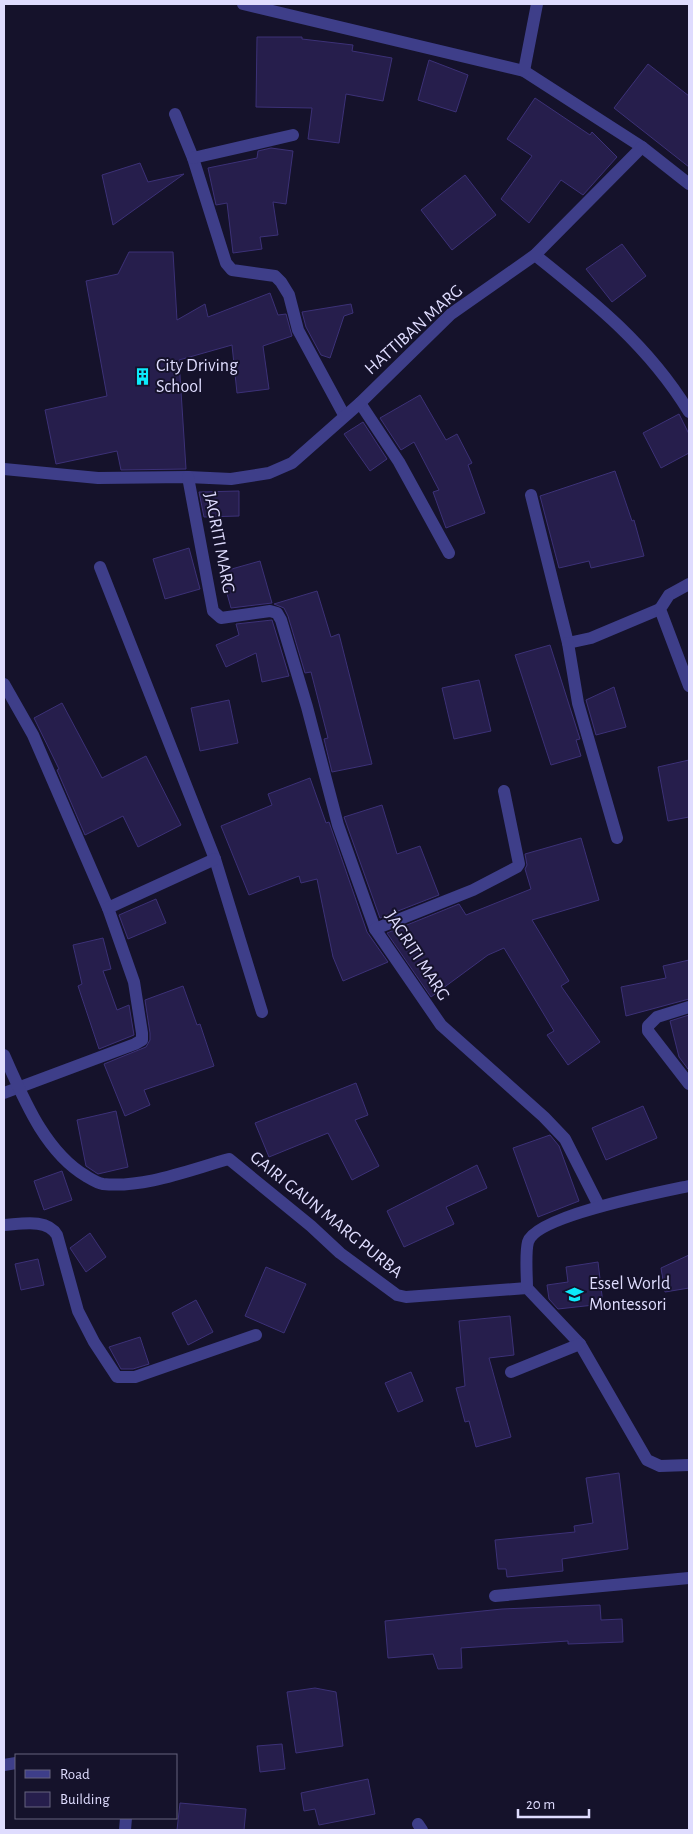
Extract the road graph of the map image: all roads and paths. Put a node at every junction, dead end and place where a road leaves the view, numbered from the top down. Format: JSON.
{"nodes":[{"id":1,"x":244,"y":4,"type":"edge"},
{"id":2,"x":537,"y":4,"type":"edge"},
{"id":3,"x":524,"y":71,"type":"junction"},
{"id":4,"x":175,"y":114,"type":"dead end"},
{"id":5,"x":293,"y":134,"type":"dead end"},
{"id":6,"x":642,"y":147,"type":"junction"},
{"id":7,"x":193,"y":158,"type":"junction"},
{"id":8,"x":689,"y":184,"type":"edge"},
{"id":9,"x":535,"y":255,"type":"junction"},
{"id":10,"x":360,"y":403,"type":"junction"},
{"id":11,"x":689,"y":412,"type":"edge"},
{"id":12,"x":344,"y":415,"type":"junction"},
{"id":13,"x":4,"y":469,"type":"edge"},
{"id":14,"x":188,"y":476,"type":"junction"},
{"id":15,"x":531,"y":495,"type":"dead end"},
{"id":16,"x":450,"y":553,"type":"dead end"},
{"id":17,"x":100,"y":567,"type":"dead end"},
{"id":18,"x":689,"y":584,"type":"edge"},
{"id":19,"x":660,"y":608,"type":"junction"},
{"id":20,"x":568,"y":643,"type":"junction"},
{"id":21,"x":4,"y":684,"type":"edge"},
{"id":22,"x":689,"y":686,"type":"edge"},
{"id":23,"x":504,"y":791,"type":"dead end"},
{"id":24,"x":617,"y":838,"type":"dead end"},
{"id":25,"x":215,"y":859,"type":"junction"},
{"id":26,"x":108,"y":908,"type":"junction"},
{"id":27,"x":375,"y":929,"type":"junction"},
{"id":28,"x":689,"y":1007,"type":"edge"},
{"id":29,"x":262,"y":1012,"type":"dead end"},
{"id":30,"x":4,"y":1055,"type":"edge"},
{"id":31,"x":689,"y":1084,"type":"edge"},
{"id":32,"x":18,"y":1087,"type":"junction"},
{"id":33,"x":4,"y":1093,"type":"edge"},
{"id":34,"x":689,"y":1186,"type":"edge"},
{"id":35,"x":600,"y":1206,"type":"junction"},
{"id":36,"x":4,"y":1225,"type":"edge"},
{"id":37,"x":527,"y":1288,"type":"junction"},
{"id":38,"x":256,"y":1335,"type":"dead end"},
{"id":39,"x":580,"y":1344,"type":"junction"},
{"id":40,"x":511,"y":1372,"type":"dead end"},
{"id":41,"x":689,"y":1465,"type":"edge"},
{"id":42,"x":689,"y":1578,"type":"edge"},
{"id":43,"x":495,"y":1596,"type":"dead end"}],
"edges":[{"from":1,"to":3,"type":"street"},
{"from":2,"to":3,"type":"street"},
{"from":3,"to":6,"type":"street"},
{"from":4,"to":7,"type":"street"},
{"from":5,"to":7,"type":"street"},
{"from":6,"to":8,"type":"street"},
{"from":6,"to":9,"type":"street","name":"HATTIBAN MARG"},
{"from":7,"to":12,"type":"street"},
{"from":9,"to":10,"type":"street","name":"HATTIBAN MARG"},
{"from":9,"to":11,"type":"street"},
{"from":10,"to":12,"type":"street","name":"HATTIBAN MARG"},
{"from":10,"to":16,"type":"street"},
{"from":12,"to":14,"type":"street","name":"HATTIBAN MARG"},
{"from":13,"to":14,"type":"street","name":"HATTIBAN MARG"},
{"from":14,"to":27,"type":"street","name":"JAGRITI MARG"},
{"from":15,"to":20,"type":"street"},
{"from":17,"to":25,"type":"street"},
{"from":18,"to":19,"type":"street"},
{"from":19,"to":20,"type":"street"},
{"from":19,"to":22,"type":"street"},
{"from":20,"to":24,"type":"street"},
{"from":21,"to":26,"type":"street"},
{"from":23,"to":27,"type":"street"},
{"from":25,"to":26,"type":"street"},
{"from":25,"to":29,"type":"street"},
{"from":26,"to":32,"type":"street"},
{"from":27,"to":35,"type":"street","name":"JAGRITI MARG"},
{"from":28,"to":31,"type":"street"},
{"from":30,"to":32,"type":"street"},
{"from":32,"to":33,"type":"street"},
{"from":32,"to":37,"type":"street","name":"GAIRI GAUN MARG PURBA"},
{"from":34,"to":35,"type":"street"},
{"from":35,"to":37,"type":"street"},
{"from":36,"to":38,"type":"street"},
{"from":37,"to":39,"type":"street"},
{"from":39,"to":40,"type":"street"},
{"from":39,"to":41,"type":"street"},
{"from":42,"to":43,"type":"street"}]}
